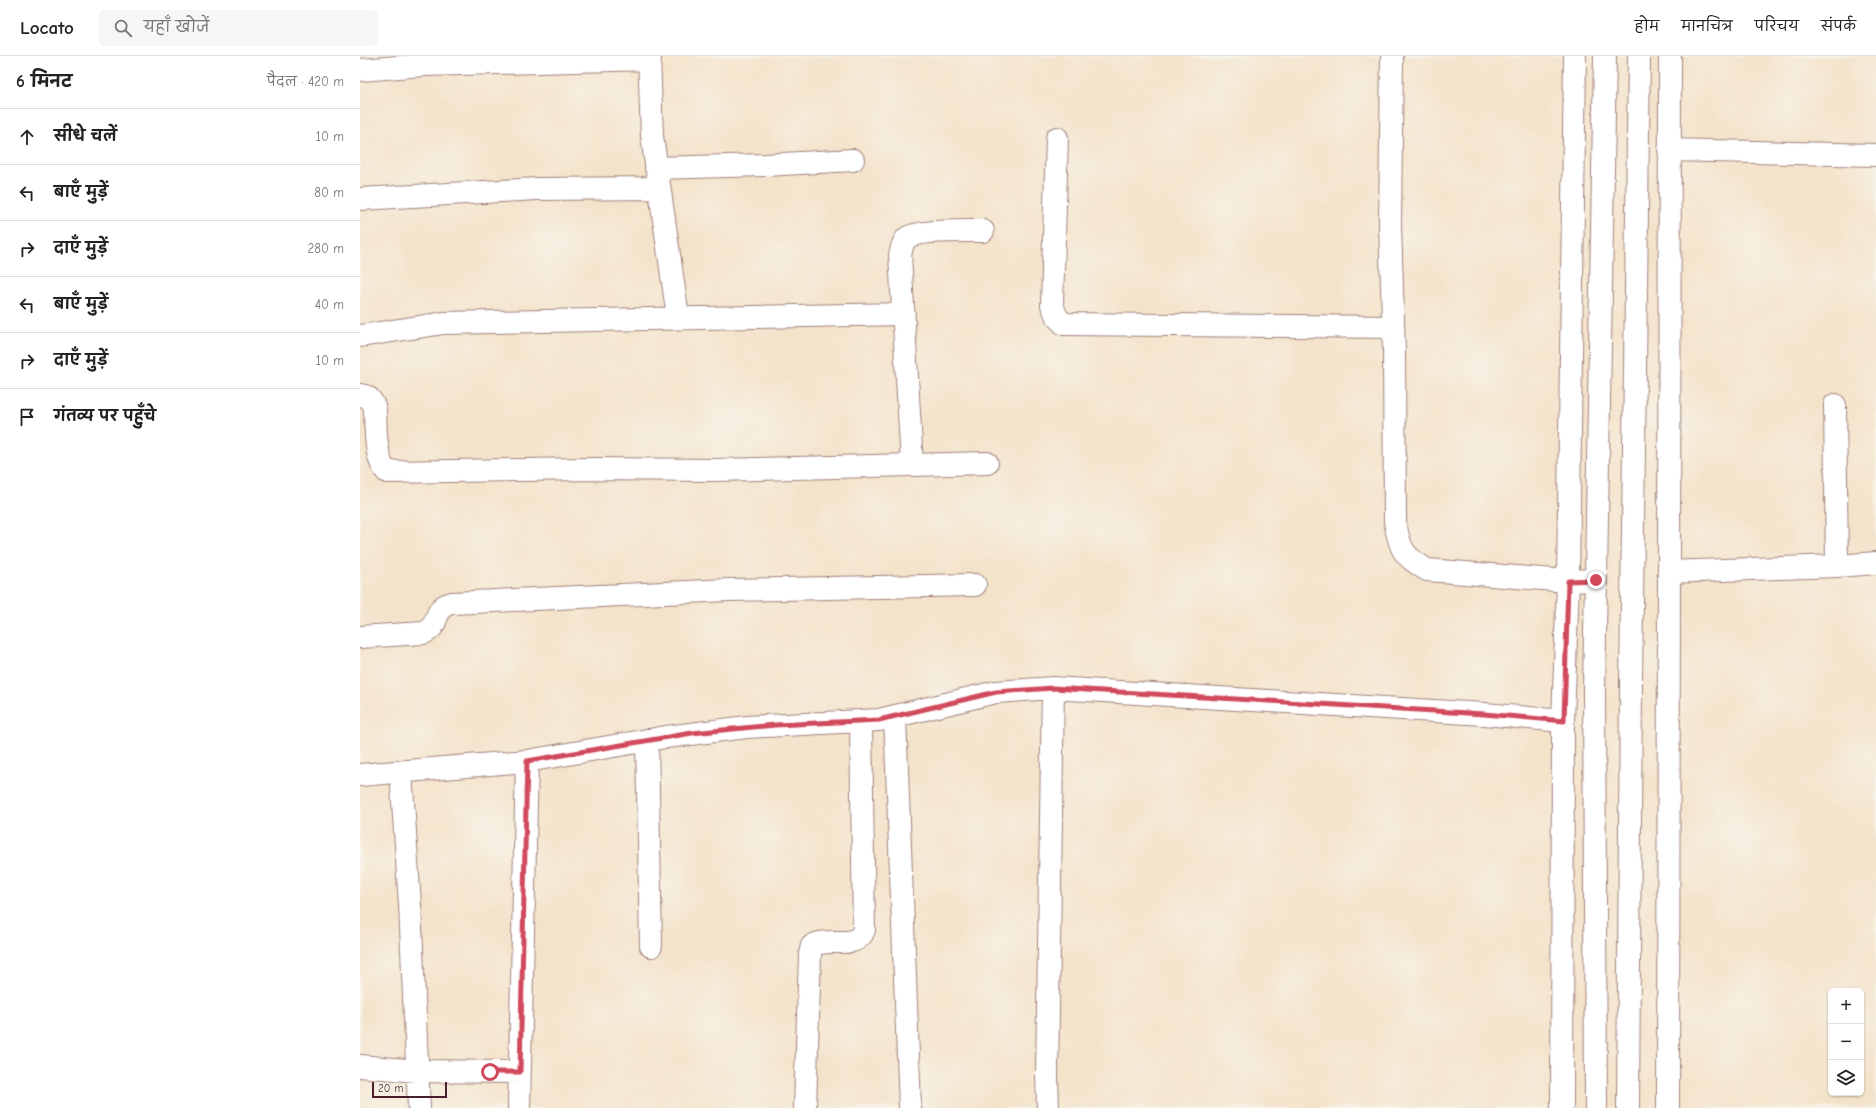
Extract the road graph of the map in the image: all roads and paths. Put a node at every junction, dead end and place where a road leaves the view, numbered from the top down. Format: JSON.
{"nodes":[{"id":1,"x":1392,"y":56,"type":"edge"},
{"id":2,"x":1575,"y":56,"type":"edge"},
{"id":3,"x":1605,"y":56,"type":"edge"},
{"id":4,"x":1639,"y":56,"type":"edge"},
{"id":5,"x":1670,"y":56,"type":"edge"},
{"id":6,"x":649,"y":57,"type":"edge"},
{"id":7,"x":360,"y":70,"type":"edge"},
{"id":8,"x":1057,"y":138,"type":"dead end"},
{"id":9,"x":1669,"y":150,"type":"junction"},
{"id":10,"x":1876,"y":155,"type":"edge"},
{"id":11,"x":853,"y":160,"type":"dead end"},
{"id":12,"x":658,"y":178,"type":"junction"},
{"id":13,"x":360,"y":199,"type":"edge"},
{"id":14,"x":983,"y":231,"type":"dead end"},
{"id":15,"x":904,"y":314,"type":"junction"},
{"id":16,"x":678,"y":317,"type":"junction"},
{"id":17,"x":1393,"y":327,"type":"junction"},
{"id":18,"x":360,"y":336,"type":"edge"},
{"id":19,"x":360,"y":395,"type":"edge"},
{"id":20,"x":1835,"y":405,"type":"dead end"},
{"id":21,"x":987,"y":463,"type":"dead end"},
{"id":22,"x":912,"y":465,"type":"junction"},
{"id":23,"x":1876,"y":563,"type":"edge"},
{"id":24,"x":1837,"y":566,"type":"junction"},
{"id":25,"x":1669,"y":572,"type":"junction"},
{"id":26,"x":1596,"y":580,"type":"junction"},
{"id":27,"x":1568,"y":581,"type":"junction"},
{"id":28,"x":976,"y":585,"type":"dead end"},
{"id":29,"x":360,"y":637,"type":"edge"},
{"id":30,"x":1053,"y":688,"type":"junction"},
{"id":31,"x":895,"y":717,"type":"junction"},
{"id":32,"x":1564,"y":721,"type":"junction"},
{"id":33,"x":861,"y":722,"type":"junction"},
{"id":34,"x":647,"y":740,"type":"junction"},
{"id":35,"x":527,"y":761,"type":"junction"},
{"id":36,"x":401,"y":772,"type":"junction"},
{"id":37,"x":360,"y":775,"type":"edge"},
{"id":38,"x":651,"y":946,"type":"dead end"},
{"id":39,"x":360,"y":1066,"type":"edge"},
{"id":40,"x":417,"y":1071,"type":"junction"},
{"id":41,"x":520,"y":1072,"type":"junction"},
{"id":42,"x":419,"y":1108,"type":"edge"},
{"id":43,"x":519,"y":1108,"type":"edge"},
{"id":44,"x":805,"y":1108,"type":"edge"},
{"id":45,"x":910,"y":1108,"type":"edge"},
{"id":46,"x":1048,"y":1108,"type":"edge"},
{"id":47,"x":1562,"y":1108,"type":"edge"},
{"id":48,"x":1596,"y":1108,"type":"edge"},
{"id":49,"x":1628,"y":1108,"type":"edge"},
{"id":50,"x":1668,"y":1108,"type":"edge"}],
"edges":[{"from":1,"to":17,"type":"street"},
{"from":2,"to":27,"type":"street"},
{"from":3,"to":26,"type":"street"},
{"from":4,"to":49,"type":"street"},
{"from":5,"to":9,"type":"street"},
{"from":6,"to":7,"type":"street"},
{"from":6,"to":12,"type":"street"},
{"from":8,"to":17,"type":"street"},
{"from":9,"to":10,"type":"street"},
{"from":9,"to":25,"type":"street"},
{"from":11,"to":12,"type":"street"},
{"from":12,"to":13,"type":"street"},
{"from":12,"to":16,"type":"street"},
{"from":14,"to":15,"type":"street"},
{"from":15,"to":16,"type":"street"},
{"from":15,"to":22,"type":"street"},
{"from":16,"to":18,"type":"street"},
{"from":17,"to":27,"type":"street"},
{"from":19,"to":22,"type":"street"},
{"from":20,"to":24,"type":"street"},
{"from":21,"to":22,"type":"street"},
{"from":23,"to":24,"type":"street"},
{"from":24,"to":25,"type":"street"},
{"from":25,"to":50,"type":"street"},
{"from":26,"to":27,"type":"street"},
{"from":26,"to":48,"type":"street"},
{"from":27,"to":32,"type":"street"},
{"from":28,"to":29,"type":"street"},
{"from":30,"to":31,"type":"street"},
{"from":30,"to":32,"type":"street"},
{"from":30,"to":46,"type":"street"},
{"from":31,"to":33,"type":"street"},
{"from":31,"to":45,"type":"street"},
{"from":32,"to":47,"type":"street"},
{"from":33,"to":34,"type":"street"},
{"from":33,"to":44,"type":"street"},
{"from":34,"to":35,"type":"street"},
{"from":34,"to":38,"type":"street"},
{"from":35,"to":36,"type":"street"},
{"from":35,"to":41,"type":"street"},
{"from":36,"to":37,"type":"street"},
{"from":36,"to":40,"type":"street"},
{"from":39,"to":40,"type":"street"},
{"from":40,"to":41,"type":"street"},
{"from":40,"to":42,"type":"street"},
{"from":41,"to":43,"type":"street"}]}
